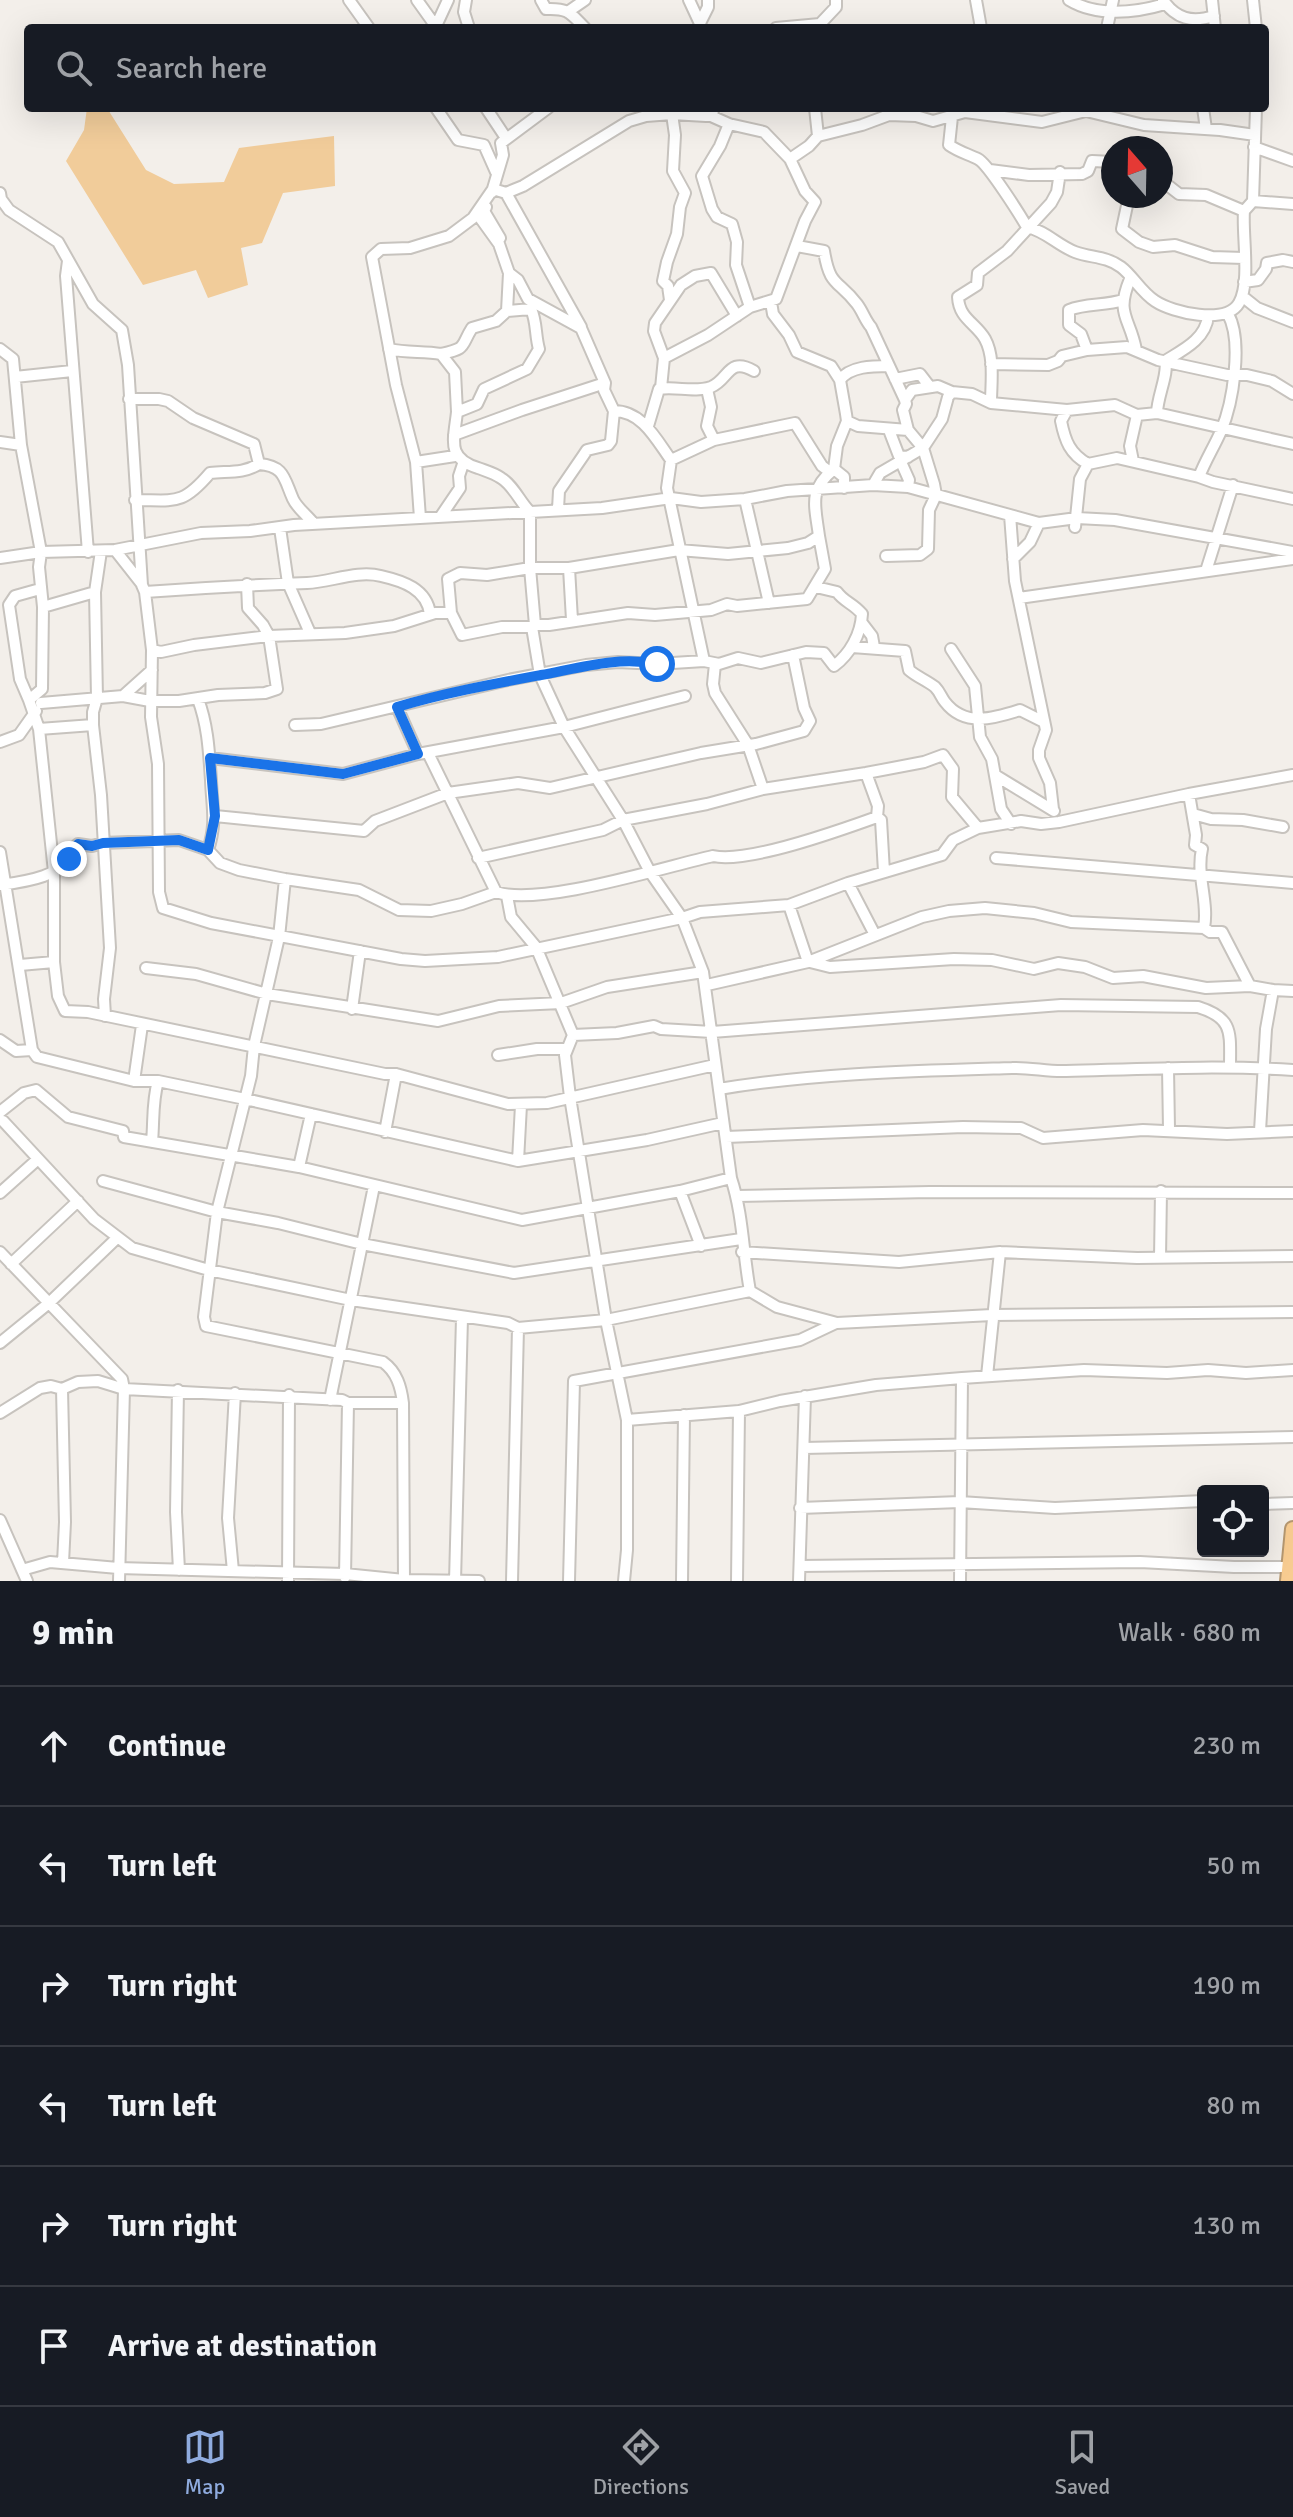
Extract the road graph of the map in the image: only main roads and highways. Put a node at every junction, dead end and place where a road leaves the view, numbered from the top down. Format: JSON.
{"nodes":[{"id":1,"x":1293,"y":1529,"type":"edge"},
{"id":2,"x":1289,"y":1574,"type":"edge"}],
"edges":[{"from":1,"to":2,"type":"highway"}]}
